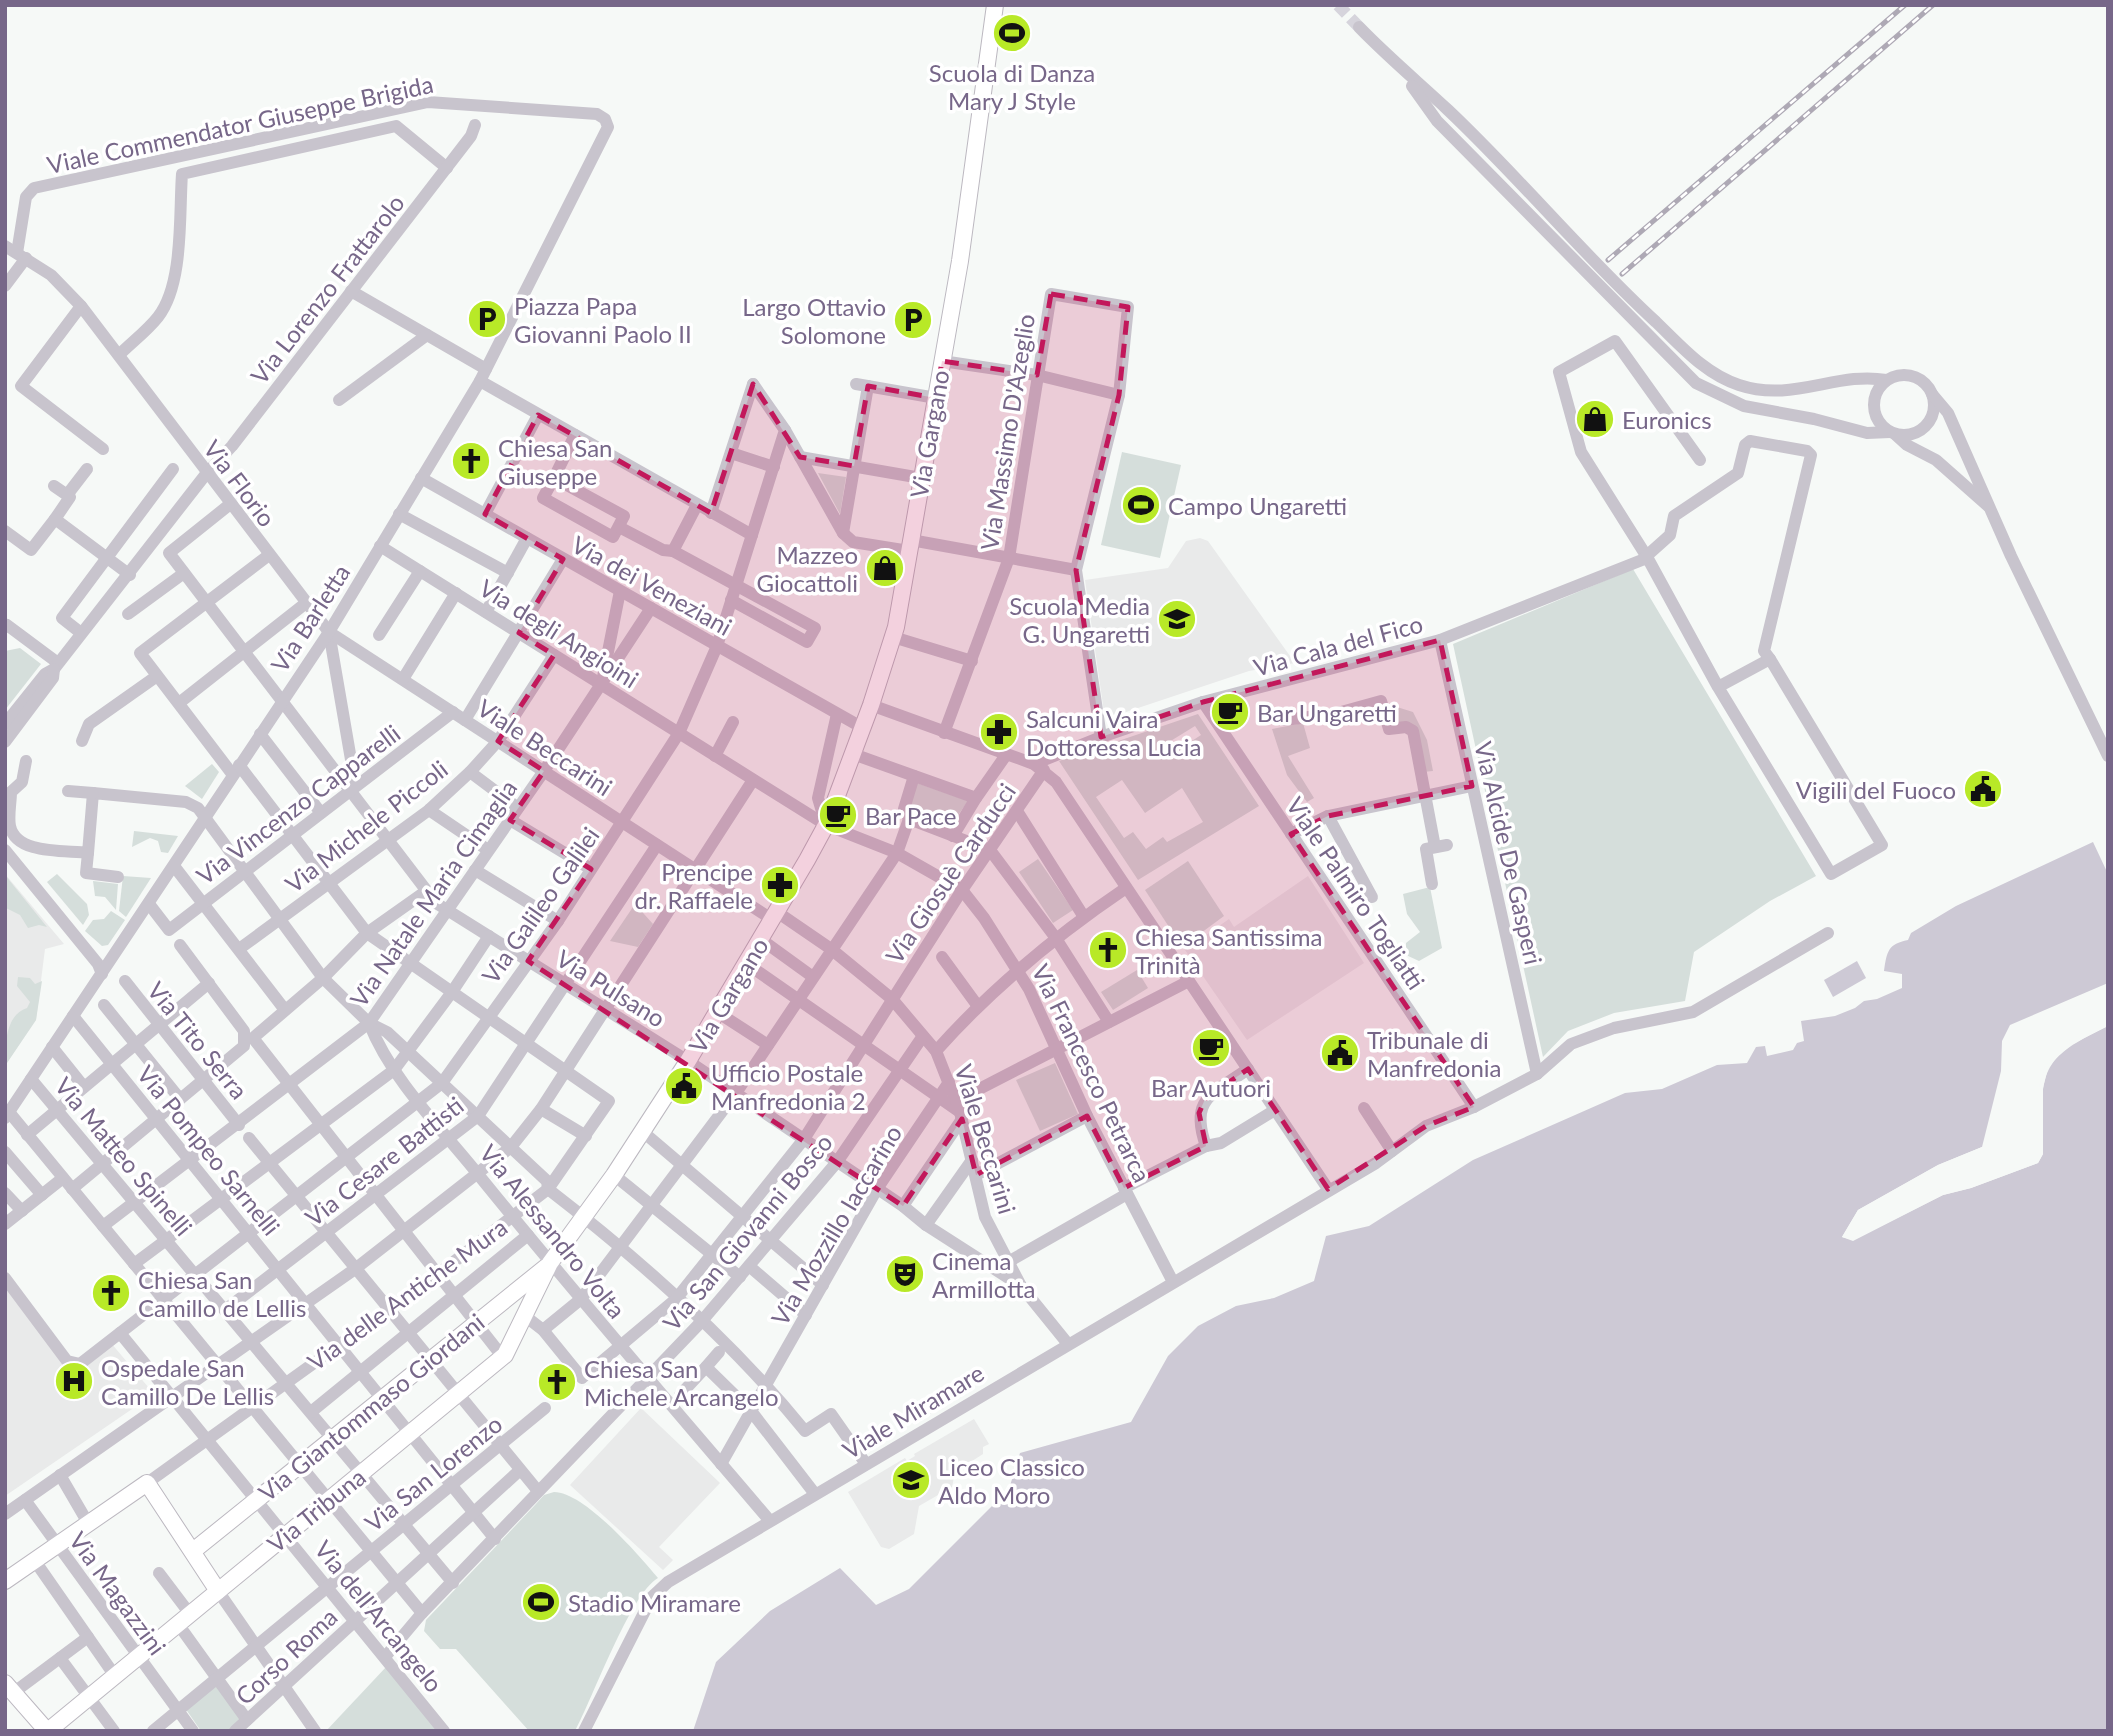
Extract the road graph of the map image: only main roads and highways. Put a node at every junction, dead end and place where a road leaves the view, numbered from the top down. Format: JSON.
{"nodes":[{"id":1,"x":998,"y":5,"type":"edge"},
{"id":2,"x":550,"y":1263,"type":"junction"},
{"id":3,"x":192,"y":1550,"type":"junction"},
{"id":4,"x":5,"y":1581,"type":"edge"},
{"id":5,"x":218,"y":1591,"type":"junction"},
{"id":6,"x":9,"y":1688,"type":"edge"},
{"id":7,"x":48,"y":1731,"type":"edge"}],
"edges":[{"from":1,"to":2,"type":"main road","name":"Via Gargano"},
{"from":2,"to":3,"type":"main road","name":"Via Giantommaso Giordani"},
{"from":2,"to":5,"type":"main road","name":"Via Tribuna"},
{"from":3,"to":4,"type":"main road","name":"Via delle Antiche Mura"},
{"from":3,"to":5,"type":"main road"},
{"from":5,"to":7,"type":"main road","name":"Via Tribuna"},
{"from":6,"to":7,"type":"main road"}]}
